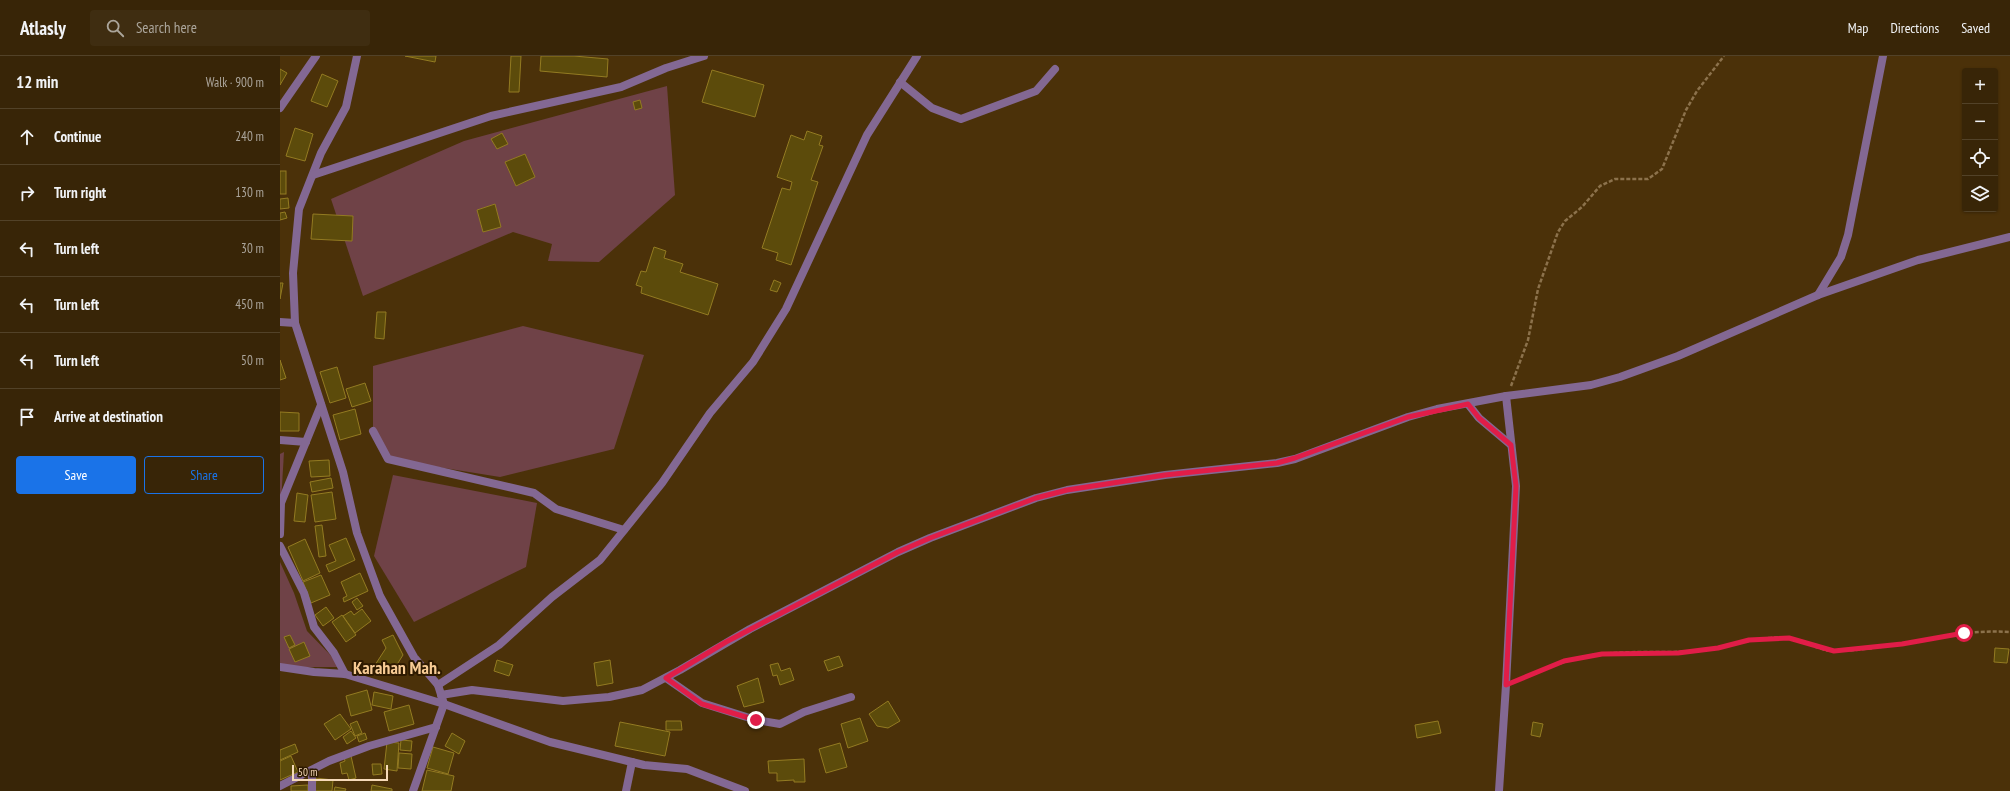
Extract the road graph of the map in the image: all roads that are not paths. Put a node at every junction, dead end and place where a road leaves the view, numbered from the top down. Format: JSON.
{"nodes":[{"id":1,"x":316,"y":56,"type":"edge"},
{"id":2,"x":357,"y":56,"type":"edge"},
{"id":3,"x":704,"y":56,"type":"edge"},
{"id":4,"x":917,"y":56,"type":"edge"},
{"id":5,"x":1883,"y":56,"type":"edge"},
{"id":6,"x":1055,"y":68,"type":"dead end"},
{"id":7,"x":900,"y":82,"type":"junction"},
{"id":8,"x":280,"y":108,"type":"edge"},
{"id":9,"x":312,"y":175,"type":"junction"},
{"id":10,"x":2010,"y":237,"type":"edge"},
{"id":11,"x":1818,"y":295,"type":"junction"},
{"id":12,"x":280,"y":322,"type":"edge"},
{"id":13,"x":295,"y":322,"type":"junction"},
{"id":14,"x":1506,"y":396,"type":"junction"},
{"id":15,"x":1468,"y":404,"type":"junction"},
{"id":16,"x":321,"y":405,"type":"junction"},
{"id":17,"x":373,"y":431,"type":"dead end"},
{"id":18,"x":280,"y":440,"type":"edge"},
{"id":19,"x":306,"y":442,"type":"junction"},
{"id":20,"x":1511,"y":445,"type":"junction"},
{"id":21,"x":624,"y":530,"type":"junction"},
{"id":22,"x":280,"y":534,"type":"edge"},
{"id":23,"x":280,"y":546,"type":"edge"},
{"id":24,"x":281,"y":668,"type":"edge"},
{"id":25,"x":345,"y":674,"type":"junction"},
{"id":26,"x":666,"y":678,"type":"junction"},
{"id":27,"x":438,"y":685,"type":"junction"},
{"id":28,"x":441,"y":695,"type":"junction"},
{"id":29,"x":851,"y":697,"type":"dead end"},
{"id":30,"x":444,"y":704,"type":"junction"},
{"id":31,"x":436,"y":728,"type":"junction"},
{"id":32,"x":632,"y":762,"type":"junction"},
{"id":33,"x":312,"y":770,"type":"junction"},
{"id":34,"x":280,"y":786,"type":"edge"},
{"id":35,"x":312,"y":791,"type":"edge"},
{"id":36,"x":413,"y":791,"type":"edge"},
{"id":37,"x":626,"y":791,"type":"edge"},
{"id":38,"x":745,"y":791,"type":"edge"},
{"id":39,"x":1499,"y":791,"type":"edge"}],
"edges":[{"from":1,"to":8,"type":"street"},
{"from":2,"to":9,"type":"street"},
{"from":3,"to":9,"type":"street"},
{"from":4,"to":7,"type":"street"},
{"from":5,"to":11,"type":"street"},
{"from":6,"to":7,"type":"street"},
{"from":7,"to":21,"type":"street"},
{"from":9,"to":13,"type":"street"},
{"from":10,"to":11,"type":"street"},
{"from":11,"to":14,"type":"street"},
{"from":12,"to":13,"type":"street"},
{"from":13,"to":16,"type":"street"},
{"from":14,"to":15,"type":"street"},
{"from":14,"to":20,"type":"street"},
{"from":15,"to":20,"type":"street"},
{"from":15,"to":26,"type":"street"},
{"from":16,"to":19,"type":"street"},
{"from":16,"to":27,"type":"street"},
{"from":17,"to":21,"type":"street"},
{"from":18,"to":19,"type":"street"},
{"from":19,"to":22,"type":"street"},
{"from":20,"to":39,"type":"street"},
{"from":21,"to":27,"type":"street"},
{"from":23,"to":25,"type":"street"},
{"from":24,"to":25,"type":"street"},
{"from":25,"to":30,"type":"street"},
{"from":26,"to":28,"type":"street"},
{"from":26,"to":29,"type":"street"},
{"from":27,"to":28,"type":"street"},
{"from":28,"to":30,"type":"street"},
{"from":30,"to":31,"type":"street"},
{"from":30,"to":32,"type":"street"},
{"from":31,"to":33,"type":"street"},
{"from":31,"to":36,"type":"street"},
{"from":32,"to":37,"type":"street"},
{"from":32,"to":38,"type":"street"},
{"from":33,"to":34,"type":"street"},
{"from":33,"to":35,"type":"street"}]}
